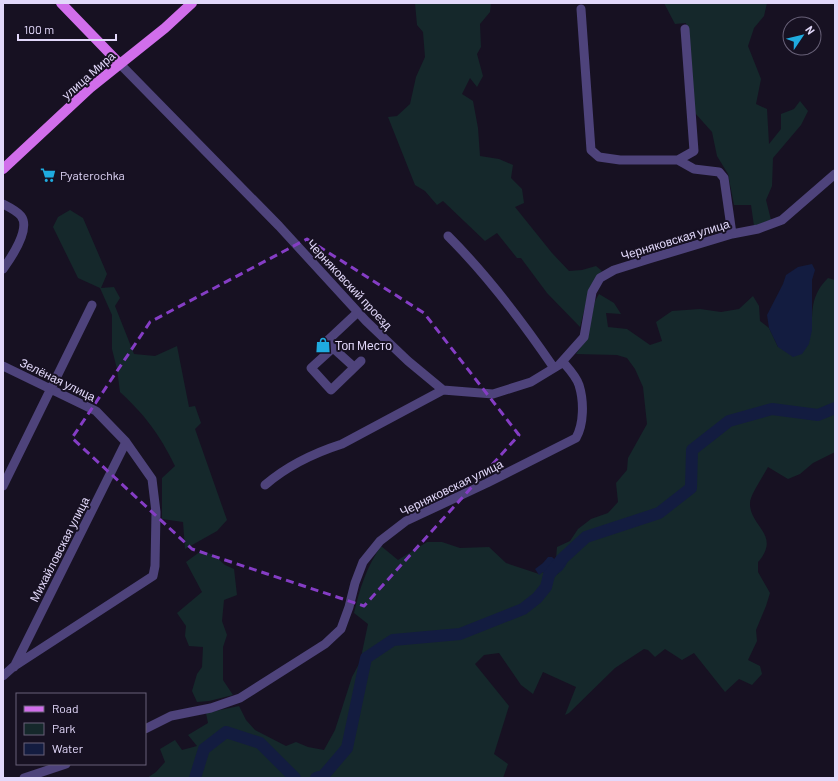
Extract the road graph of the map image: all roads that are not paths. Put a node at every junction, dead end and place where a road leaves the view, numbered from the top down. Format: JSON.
{"nodes":[{"id":1,"x":62,"y":3,"type":"edge"},
{"id":2,"x":192,"y":3,"type":"edge"},
{"id":3,"x":581,"y":9,"type":"dead end"},
{"id":4,"x":685,"y":29,"type":"dead end"},
{"id":5,"x":119,"y":63,"type":"junction"},
{"id":6,"x":678,"y":160,"type":"junction"},
{"id":7,"x":3,"y":169,"type":"edge"},
{"id":8,"x":835,"y":174,"type":"edge"},
{"id":9,"x":3,"y":204,"type":"edge"},
{"id":10,"x":732,"y":234,"type":"junction"},
{"id":11,"x":448,"y":236,"type":"dead end"},
{"id":12,"x":3,"y":269,"type":"edge"},
{"id":13,"x":92,"y":305,"type":"dead end"},
{"id":14,"x":358,"y":312,"type":"junction"},
{"id":15,"x":333,"y":348,"type":"junction"},
{"id":16,"x":361,"y":361,"type":"dead end"},
{"id":17,"x":563,"y":362,"type":"junction"},
{"id":18,"x":3,"y":366,"type":"edge"},
{"id":19,"x":354,"y":367,"type":"junction"},
{"id":20,"x":554,"y":368,"type":"junction"},
{"id":21,"x":52,"y":388,"type":"junction"},
{"id":22,"x":443,"y":390,"type":"junction"},
{"id":23,"x":126,"y":442,"type":"junction"},
{"id":24,"x":264,"y":485,"type":"dead end"},
{"id":25,"x":3,"y":486,"type":"edge"},
{"id":26,"x":14,"y":667,"type":"junction"},
{"id":27,"x":3,"y":676,"type":"edge"},
{"id":28,"x":146,"y":728,"type":"edge"},
{"id":29,"x":63,"y":765,"type":"edge"},
{"id":30,"x":24,"y":778,"type":"edge"}],
"edges":[{"from":1,"to":5,"type":"main road"},
{"from":2,"to":5,"type":"main road","name":"улица Мира"},
{"from":3,"to":6,"type":"street"},
{"from":4,"to":6,"type":"street"},
{"from":5,"to":7,"type":"main road","name":"улица Мира"},
{"from":5,"to":14,"type":"street","name":"Черняковский проезд"},
{"from":6,"to":10,"type":"street"},
{"from":8,"to":10,"type":"street","name":"Черняковская улица"},
{"from":9,"to":12,"type":"street"},
{"from":10,"to":17,"type":"street","name":"Черняковская улица"},
{"from":11,"to":20,"type":"street"},
{"from":13,"to":21,"type":"street"},
{"from":14,"to":15,"type":"street"},
{"from":14,"to":22,"type":"street","name":"Черняковский проезд"},
{"from":15,"to":19,"type":"street"},
{"from":15,"to":19,"type":"street"},
{"from":16,"to":19,"type":"street"},
{"from":17,"to":20,"type":"street","name":"Черняковская улица"},
{"from":17,"to":28,"type":"street","name":"Черняковская улица"},
{"from":18,"to":21,"type":"street","name":"Зелёная улица"},
{"from":20,"to":22,"type":"street","name":"Черняковская улица"},
{"from":21,"to":23,"type":"street","name":"Зелёная улица"},
{"from":21,"to":25,"type":"street"},
{"from":22,"to":24,"type":"street"},
{"from":23,"to":26,"type":"street","name":"Михайловская улица"},
{"from":23,"to":26,"type":"street","name":"Зелёная улица"},
{"from":26,"to":27,"type":"street"},
{"from":29,"to":30,"type":"street"}]}
